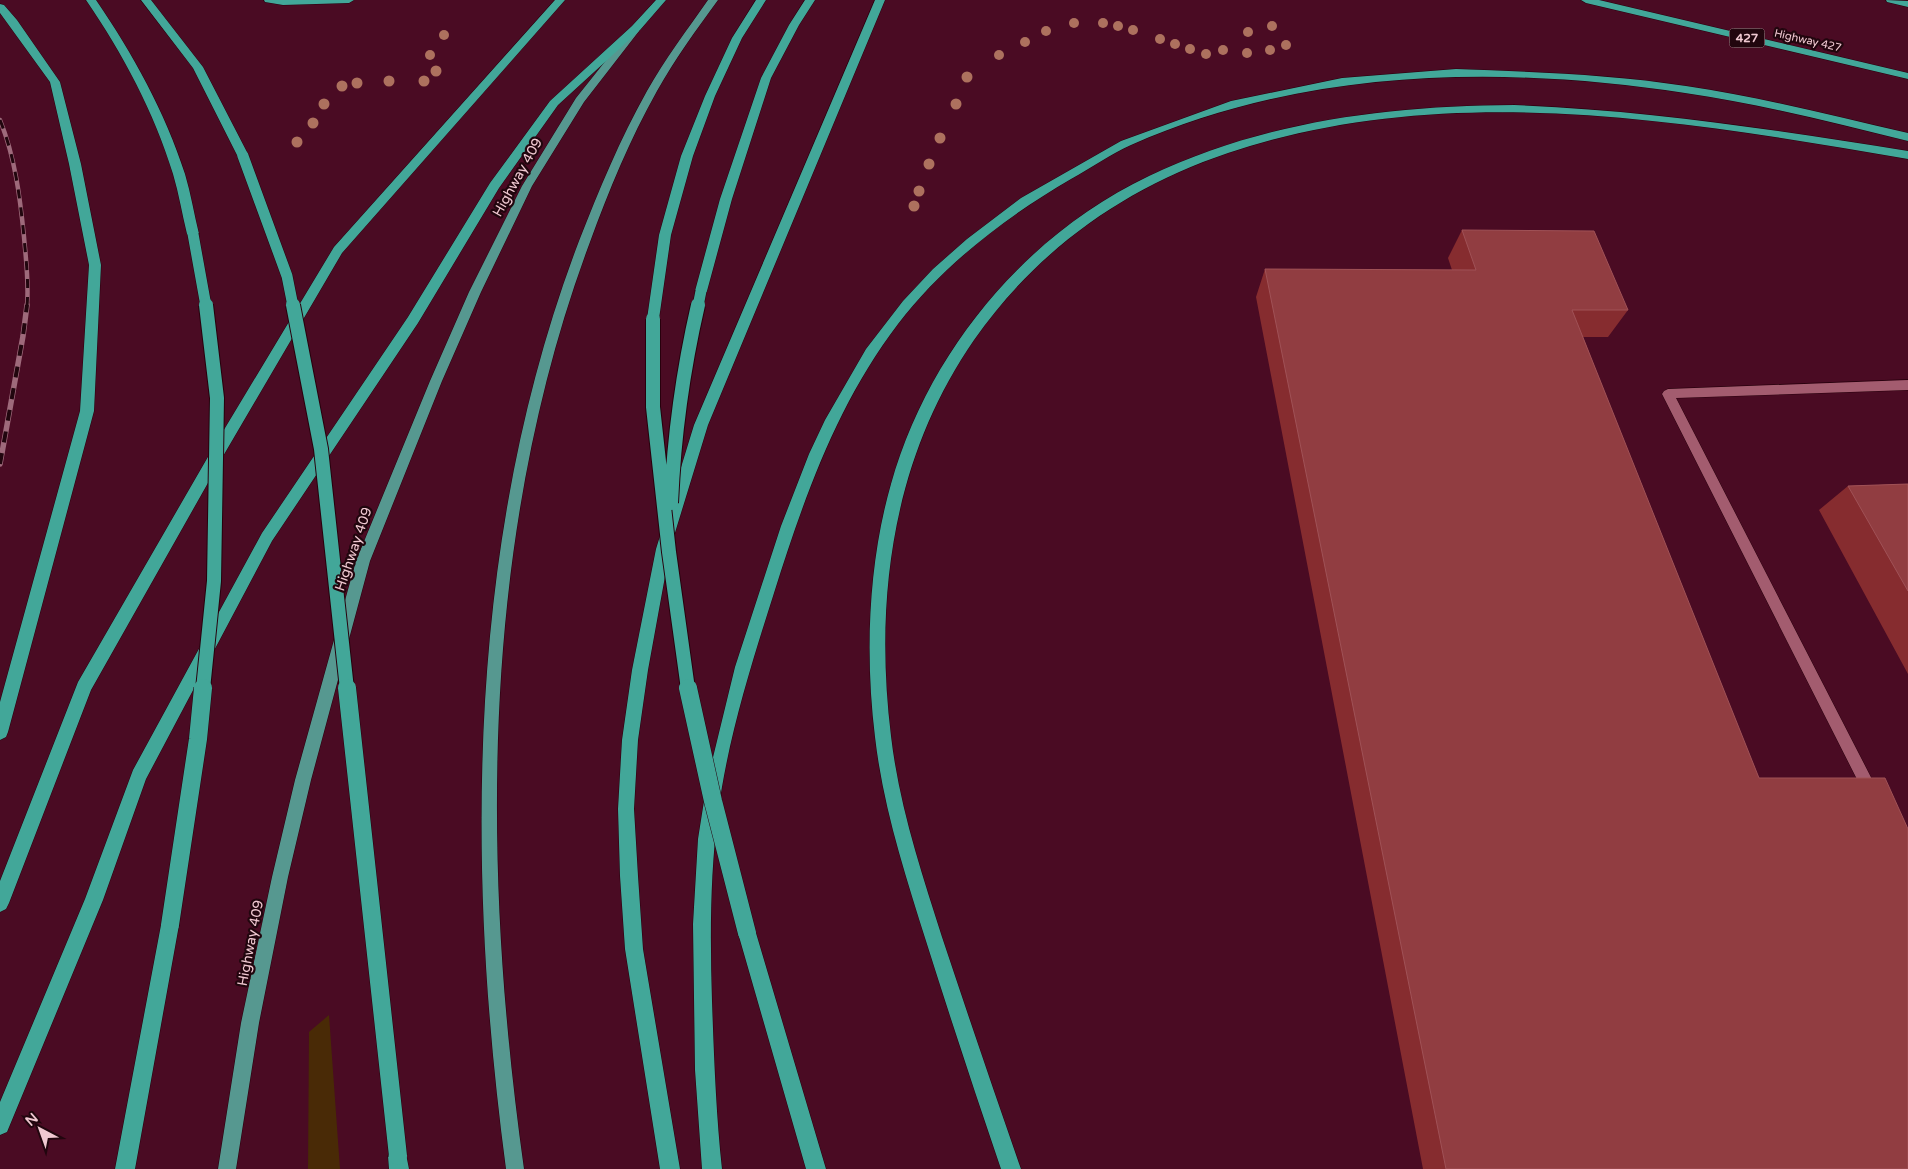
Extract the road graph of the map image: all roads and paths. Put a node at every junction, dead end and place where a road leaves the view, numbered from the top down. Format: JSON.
{"nodes":[{"id":1,"x":91,"y":0,"type":"edge"},
{"id":2,"x":146,"y":0,"type":"edge"},
{"id":3,"x":269,"y":0,"type":"edge"},
{"id":4,"x":349,"y":0,"type":"edge"},
{"id":5,"x":560,"y":0,"type":"edge"},
{"id":6,"x":660,"y":0,"type":"edge"},
{"id":7,"x":713,"y":0,"type":"edge"},
{"id":8,"x":761,"y":0,"type":"edge"},
{"id":9,"x":810,"y":0,"type":"edge"},
{"id":10,"x":880,"y":0,"type":"edge"},
{"id":11,"x":1586,"y":0,"type":"edge"},
{"id":12,"x":1891,"y":0,"type":"edge"},
{"id":13,"x":1908,"y":4,"type":"edge"},
{"id":14,"x":0,"y":7,"type":"edge"},
{"id":15,"x":636,"y":28,"type":"junction"},
{"id":16,"x":1908,"y":76,"type":"edge"},
{"id":17,"x":1908,"y":137,"type":"edge"},
{"id":18,"x":1908,"y":155,"type":"edge"},
{"id":19,"x":1908,"y":385,"type":"edge"},
{"id":20,"x":669,"y":552,"type":"junction"},
{"id":21,"x":0,"y":732,"type":"edge"},
{"id":22,"x":1876,"y":802,"type":"edge"},
{"id":23,"x":0,"y":903,"type":"edge"},
{"id":24,"x":0,"y":1125,"type":"edge"},
{"id":25,"x":399,"y":1162,"type":"edge"},
{"id":26,"x":125,"y":1169,"type":"edge"},
{"id":27,"x":227,"y":1169,"type":"edge"},
{"id":28,"x":515,"y":1169,"type":"edge"},
{"id":29,"x":670,"y":1169,"type":"edge"},
{"id":30,"x":712,"y":1169,"type":"edge"},
{"id":31,"x":816,"y":1169,"type":"edge"},
{"id":32,"x":1011,"y":1169,"type":"edge"}],
"edges":[{"from":1,"to":26,"type":"highway","bridge":true},
{"from":2,"to":25,"type":"highway","bridge":true},
{"from":3,"to":4,"type":"highway"},
{"from":5,"to":23,"type":"highway"},
{"from":6,"to":15,"type":"highway","name":"Highway 409"},
{"from":7,"to":28,"type":"highway"},
{"from":8,"to":20,"type":"highway","bridge":true},
{"from":9,"to":20,"type":"highway","bridge":true},
{"from":10,"to":29,"type":"highway"},
{"from":11,"to":16,"type":"highway","name":"Highway 427","number":"427"},
{"from":12,"to":13,"type":"highway"},
{"from":14,"to":21,"type":"highway"},
{"from":15,"to":24,"type":"highway"},
{"from":15,"to":27,"type":"highway","name":"Highway 409"},
{"from":17,"to":30,"type":"highway"},
{"from":18,"to":32,"type":"highway"},
{"from":19,"to":22,"type":"lane"},
{"from":20,"to":31,"type":"highway","bridge":true}]}
